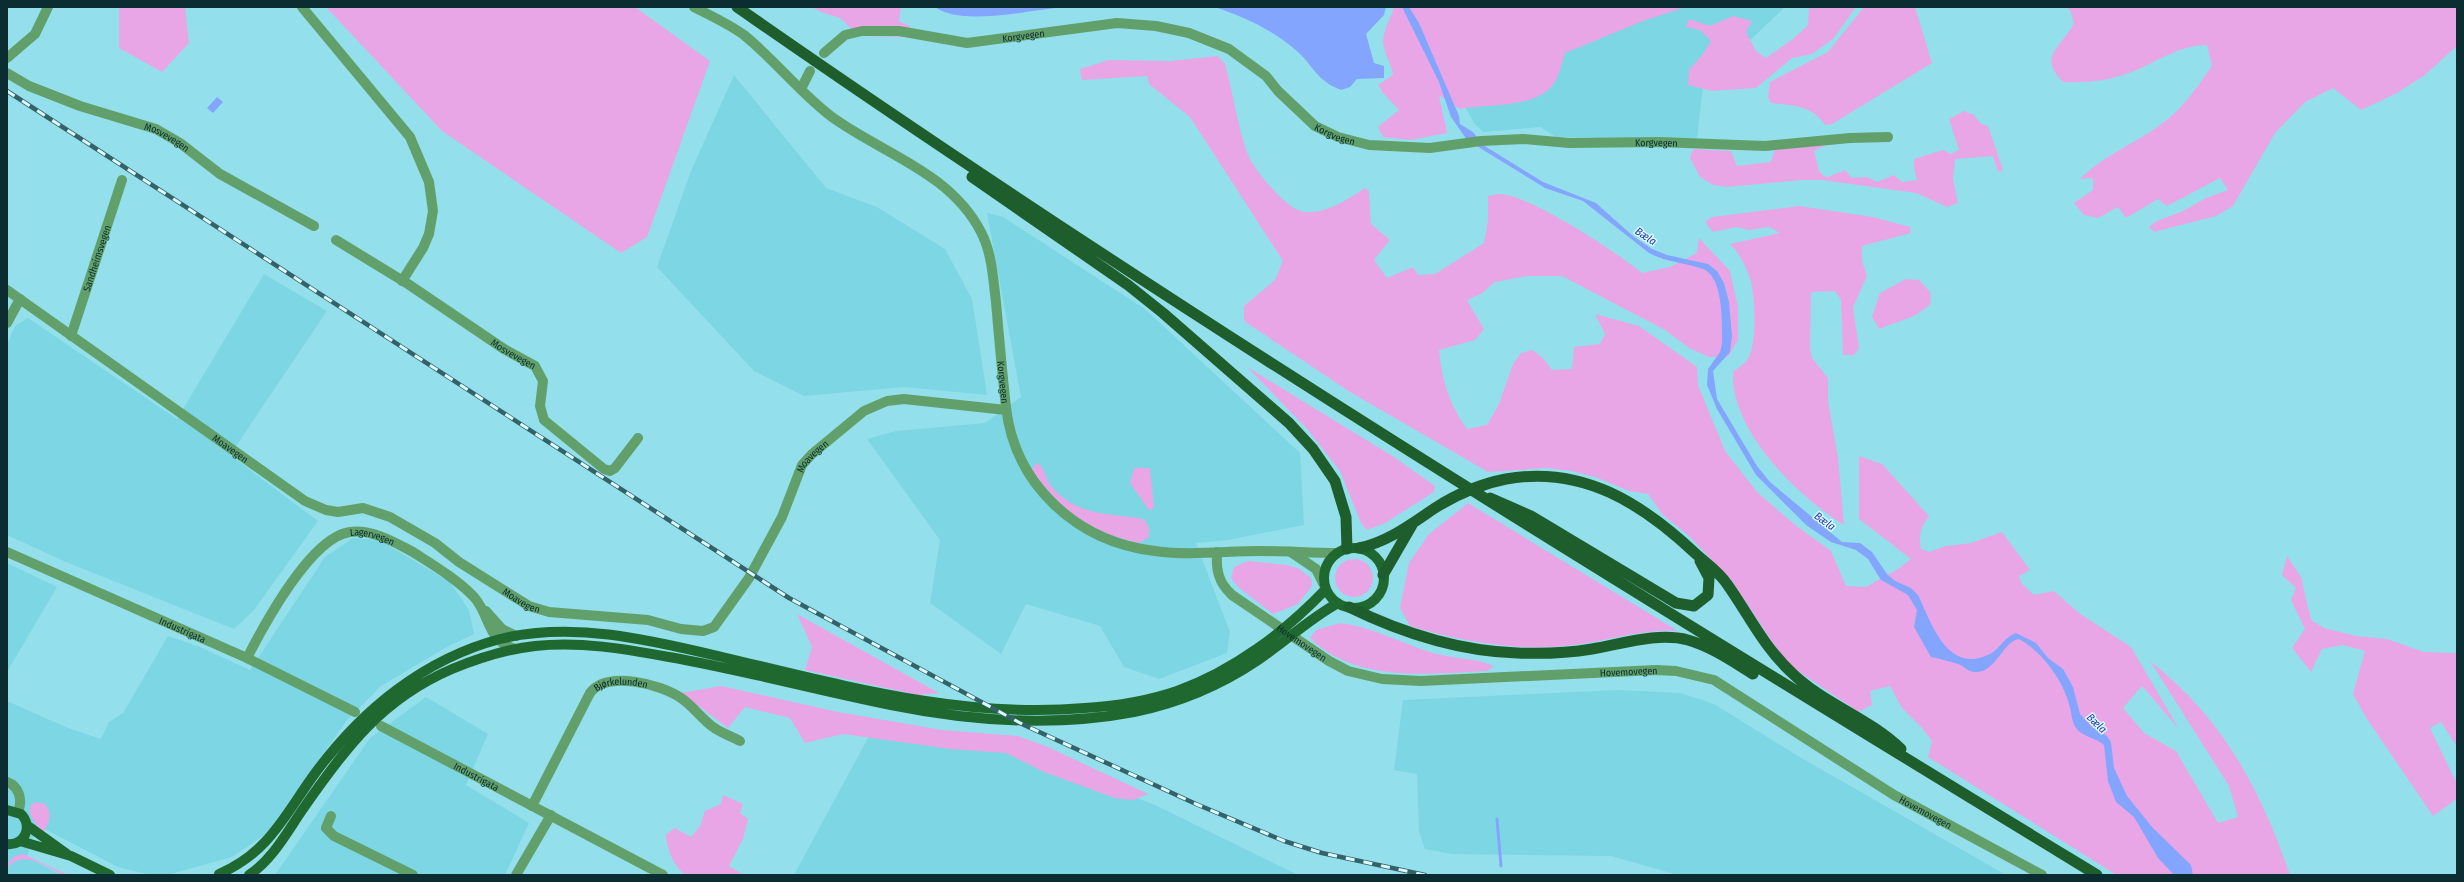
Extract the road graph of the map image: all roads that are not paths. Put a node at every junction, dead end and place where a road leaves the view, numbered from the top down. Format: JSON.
{"nodes":[{"id":1,"x":48,"y":7,"type":"edge"},
{"id":2,"x":302,"y":7,"type":"edge"},
{"id":3,"x":694,"y":7,"type":"edge"},
{"id":4,"x":737,"y":7,"type":"edge"},
{"id":5,"x":824,"y":53,"type":"dead end"},
{"id":6,"x":7,"y":58,"type":"edge"},
{"id":7,"x":810,"y":71,"type":"dead end"},
{"id":8,"x":7,"y":73,"type":"edge"},
{"id":9,"x":801,"y":89,"type":"junction"},
{"id":10,"x":1888,"y":137,"type":"dead end"},
{"id":11,"x":949,"y":154,"type":"junction"},
{"id":12,"x":122,"y":180,"type":"dead end"},
{"id":13,"x":314,"y":226,"type":"dead end"},
{"id":14,"x":336,"y":240,"type":"dead end"},
{"id":15,"x":402,"y":281,"type":"junction"},
{"id":16,"x":7,"y":290,"type":"edge"},
{"id":17,"x":20,"y":299,"type":"junction"},
{"id":18,"x":7,"y":323,"type":"edge"},
{"id":19,"x":71,"y":336,"type":"junction"},
{"id":20,"x":1006,"y":410,"type":"junction"},
{"id":21,"x":638,"y":438,"type":"dead end"},
{"id":22,"x":1481,"y":498,"type":"junction"},
{"id":23,"x":1414,"y":523,"type":"junction"},
{"id":24,"x":1359,"y":548,"type":"junction"},
{"id":25,"x":1342,"y":551,"type":"junction"},
{"id":26,"x":7,"y":552,"type":"edge"},
{"id":27,"x":1217,"y":552,"type":"junction"},
{"id":28,"x":1291,"y":552,"type":"junction"},
{"id":29,"x":1696,"y":553,"type":"junction"},
{"id":30,"x":1383,"y":575,"type":"junction"},
{"id":31,"x":1325,"y":587,"type":"junction"},
{"id":32,"x":1338,"y":603,"type":"junction"},
{"id":33,"x":479,"y":604,"type":"junction"},
{"id":34,"x":1349,"y":607,"type":"junction"},
{"id":35,"x":516,"y":636,"type":"junction"},
{"id":36,"x":493,"y":641,"type":"junction"},
{"id":37,"x":516,"y":649,"type":"junction"},
{"id":38,"x":247,"y":658,"type":"junction"},
{"id":39,"x":380,"y":707,"type":"junction"},
{"id":40,"x":355,"y":712,"type":"dead end"},
{"id":41,"x":381,"y":726,"type":"dead end"},
{"id":42,"x":352,"y":734,"type":"junction"},
{"id":43,"x":740,"y":740,"type":"dead end"},
{"id":44,"x":1916,"y":764,"type":"junction"},
{"id":45,"x":7,"y":782,"type":"edge"},
{"id":46,"x":532,"y":806,"type":"junction"},
{"id":47,"x":7,"y":810,"type":"edge"},
{"id":48,"x":18,"y":811,"type":"junction"},
{"id":49,"x":551,"y":815,"type":"junction"},
{"id":50,"x":331,"y":816,"type":"dead end"},
{"id":51,"x":28,"y":826,"type":"junction"},
{"id":52,"x":2029,"y":833,"type":"junction"},
{"id":53,"x":20,"y":841,"type":"junction"},
{"id":54,"x":8,"y":846,"type":"edge"},
{"id":55,"x":71,"y":856,"type":"junction"},
{"id":56,"x":110,"y":875,"type":"edge"},
{"id":57,"x":217,"y":875,"type":"edge"},
{"id":58,"x":249,"y":875,"type":"edge"},
{"id":59,"x":413,"y":875,"type":"edge"},
{"id":60,"x":516,"y":875,"type":"edge"},
{"id":61,"x":663,"y":875,"type":"edge"},
{"id":62,"x":2042,"y":875,"type":"edge"},
{"id":63,"x":2097,"y":875,"type":"edge"}],
"edges":[{"from":1,"to":6,"type":"street"},
{"from":2,"to":15,"type":"street"},
{"from":3,"to":9,"type":"street","name":"Korgvegen"},
{"from":4,"to":11,"type":"highway"},
{"from":5,"to":10,"type":"street","name":"Korgvegen"},
{"from":7,"to":9,"type":"street"},
{"from":8,"to":13,"type":"street","name":"Mosvevegen"},
{"from":9,"to":20,"type":"street","name":"Korgvegen"},
{"from":11,"to":22,"type":"highway"},
{"from":11,"to":25,"type":"highway"},
{"from":12,"to":19,"type":"street","name":"Sandheimsvegen"},
{"from":14,"to":15,"type":"street","name":"Mosvevegen"},
{"from":15,"to":21,"type":"street","name":"Mosvevegen"},
{"from":16,"to":17,"type":"street","name":"Moavegen"},
{"from":17,"to":18,"type":"street"},
{"from":17,"to":19,"type":"street","name":"Moavegen"},
{"from":19,"to":20,"type":"street","name":"Moavegen"},
{"from":20,"to":27,"type":"street","name":"Korgvegen"},
{"from":22,"to":29,"type":"highway"},
{"from":22,"to":44,"type":"highway"},
{"from":23,"to":24,"type":"highway"},
{"from":23,"to":29,"type":"highway"},
{"from":23,"to":30,"type":"highway"},
{"from":24,"to":25,"type":"main road"},
{"from":24,"to":30,"type":"main road"},
{"from":25,"to":28,"type":"street","name":"Korgvegen"},
{"from":25,"to":31,"type":"main road"},
{"from":26,"to":38,"type":"street","name":"Industrigata"},
{"from":27,"to":28,"type":"street","name":"Korgvegen"},
{"from":27,"to":62,"type":"street","name":"Hovemovegen"},
{"from":28,"to":31,"type":"street"},
{"from":29,"to":44,"type":"highway"},
{"from":30,"to":34,"type":"main road"},
{"from":31,"to":32,"type":"main road"},
{"from":31,"to":35,"type":"main road"},
{"from":32,"to":34,"type":"main road"},
{"from":32,"to":37,"type":"main road"},
{"from":33,"to":35,"type":"street"},
{"from":33,"to":36,"type":"street","name":"Lagervegen"},
{"from":33,"to":38,"type":"street","name":"Lagervegen"},
{"from":34,"to":52,"type":"highway"},
{"from":35,"to":36,"type":"main road"},
{"from":36,"to":37,"type":"street"},
{"from":36,"to":39,"type":"main road"},
{"from":37,"to":39,"type":"main road"},
{"from":38,"to":40,"type":"street","name":"Industrigata"},
{"from":39,"to":42,"type":"main road"},
{"from":41,"to":46,"type":"street","name":"Industrigata"},
{"from":42,"to":57,"type":"main road"},
{"from":42,"to":58,"type":"main road"},
{"from":43,"to":46,"type":"street","name":"Bjørkelunden"},
{"from":44,"to":52,"type":"highway"},
{"from":45,"to":48,"type":"street"},
{"from":46,"to":49,"type":"street","name":"Industrigata"},
{"from":47,"to":48,"type":"main road"},
{"from":48,"to":51,"type":"main road"},
{"from":49,"to":60,"type":"street"},
{"from":49,"to":61,"type":"street","name":"Industrigata"},
{"from":50,"to":59,"type":"street"},
{"from":51,"to":53,"type":"main road"},
{"from":51,"to":55,"type":"main road"},
{"from":52,"to":63,"type":"highway"},
{"from":53,"to":54,"type":"main road"},
{"from":53,"to":55,"type":"main road"},
{"from":55,"to":56,"type":"main road"}]}
